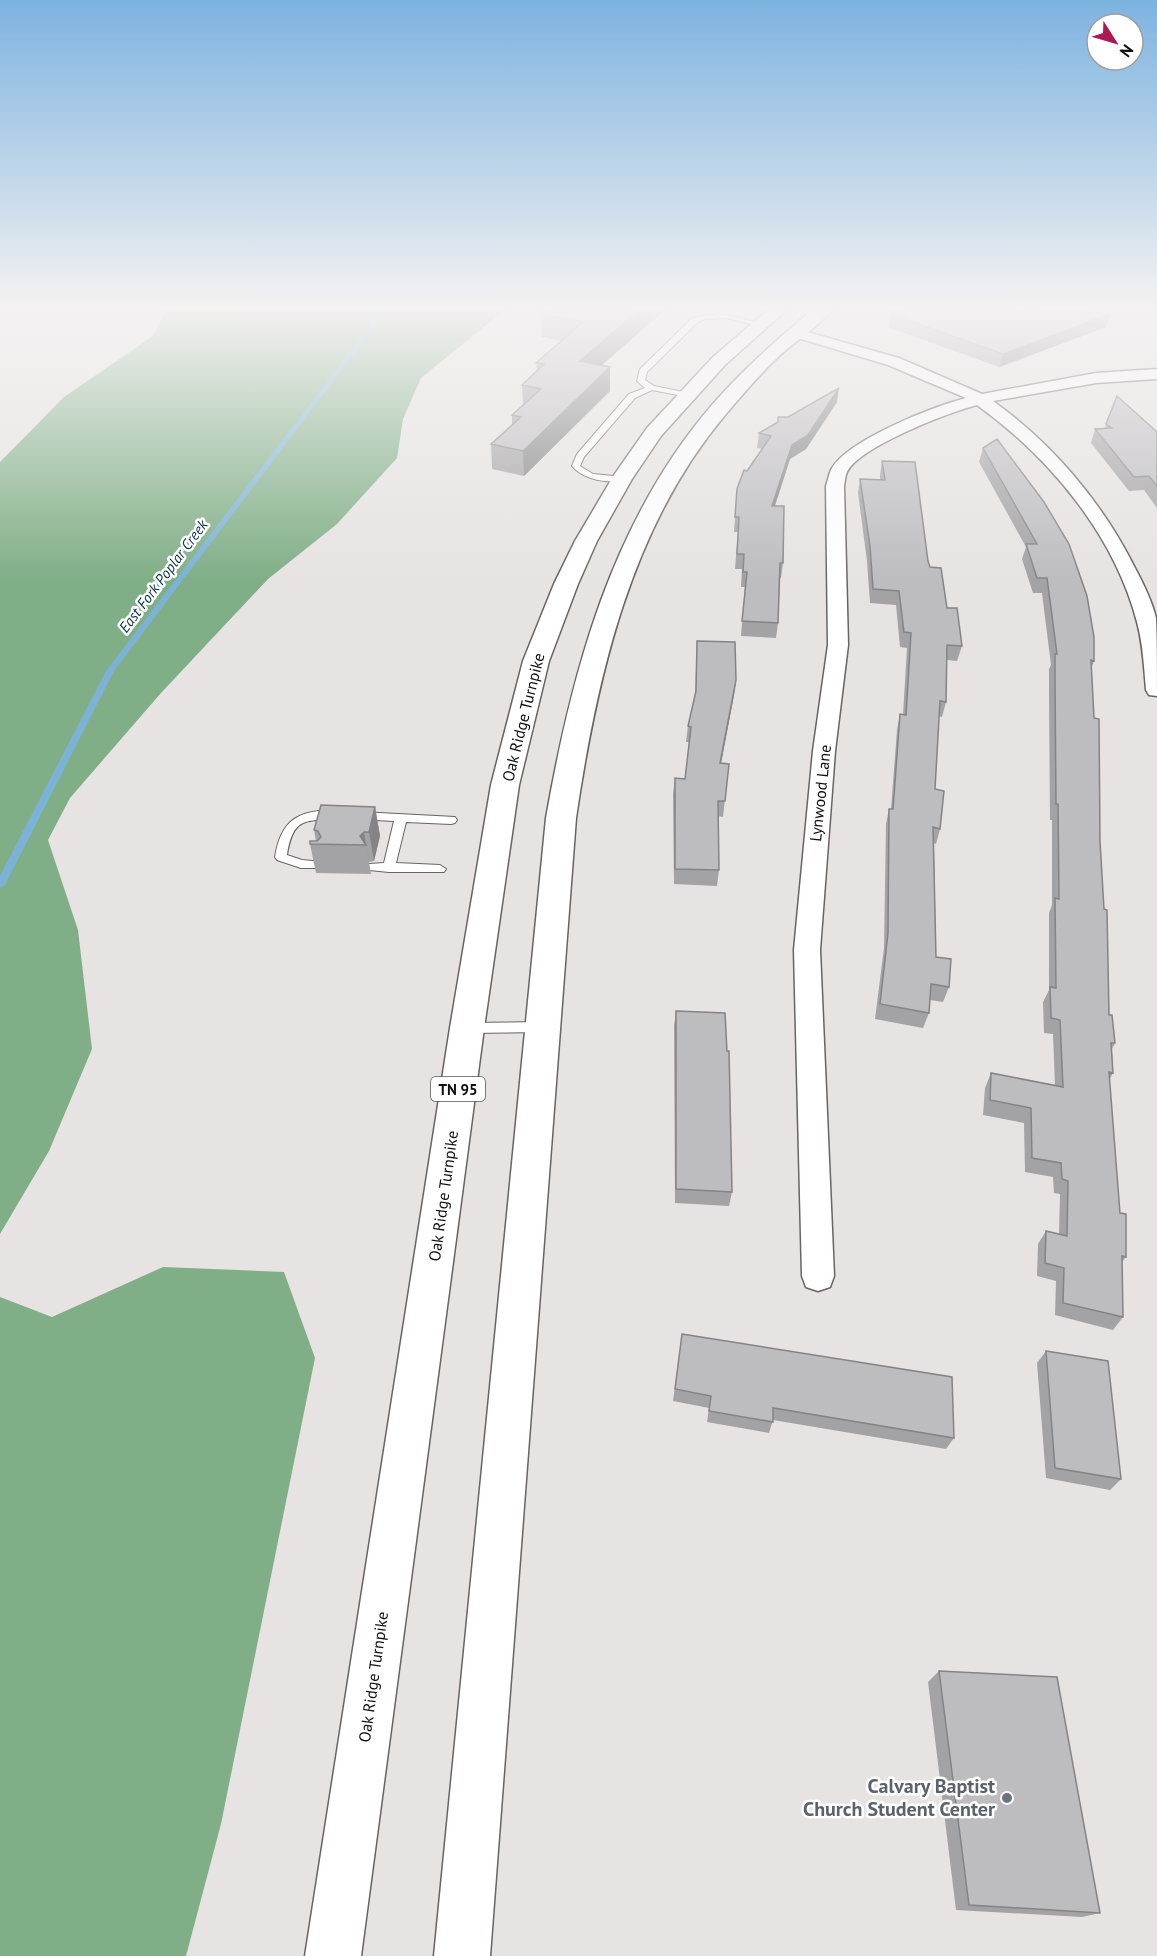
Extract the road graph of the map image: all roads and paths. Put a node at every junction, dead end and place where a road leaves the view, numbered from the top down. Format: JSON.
{"nodes":[{"id":1,"x":632,"y":396,"type":"edge"},
{"id":2,"x":684,"y":396,"type":"edge"},
{"id":3,"x":730,"y":396,"type":"edge"},
{"id":4,"x":974,"y":396,"type":"edge"},
{"id":5,"x":995,"y":396,"type":"edge"},
{"id":6,"x":980,"y":399,"type":"junction"},
{"id":7,"x":621,"y":479,"type":"junction"},
{"id":8,"x":1157,"y":690,"type":"edge"},
{"id":9,"x":400,"y":818,"type":"junction"},
{"id":10,"x":451,"y":820,"type":"dead end"},
{"id":11,"x":319,"y":865,"type":"edge"},
{"id":12,"x":373,"y":867,"type":"dead end"},
{"id":13,"x":389,"y":868,"type":"junction"},
{"id":14,"x":440,"y":869,"type":"dead end"},
{"id":15,"x":542,"y":1027,"type":"junction"},
{"id":16,"x":467,"y":1028,"type":"junction"},
{"id":17,"x":818,"y":1276,"type":"dead end"},
{"id":18,"x":333,"y":1956,"type":"edge"},
{"id":19,"x":462,"y":1956,"type":"edge"}],
"edges":[{"from":1,"to":7,"type":"lane"},
{"from":2,"to":7,"type":"highway","name":"Oak Ridge Turnpike","number":"TN 95"},
{"from":3,"to":15,"type":"highway","name":"Oak Ridge Turnpike","number":"TN 95"},
{"from":4,"to":6,"type":"street"},
{"from":5,"to":6,"type":"street","name":"Lynwood Lane"},
{"from":6,"to":8,"type":"street"},
{"from":6,"to":17,"type":"street","name":"Lynwood Lane"},
{"from":7,"to":16,"type":"highway","name":"Oak Ridge Turnpike","number":"TN 95"},
{"from":9,"to":10,"type":"lane"},
{"from":9,"to":11,"type":"lane"},
{"from":9,"to":13,"type":"lane"},
{"from":12,"to":13,"type":"lane"},
{"from":13,"to":14,"type":"lane"},
{"from":15,"to":16,"type":"lane"},
{"from":15,"to":19,"type":"highway","name":"Oak Ridge Turnpike","number":"TN 95"},
{"from":16,"to":18,"type":"highway","name":"Oak Ridge Turnpike","number":"TN 95"}]}
